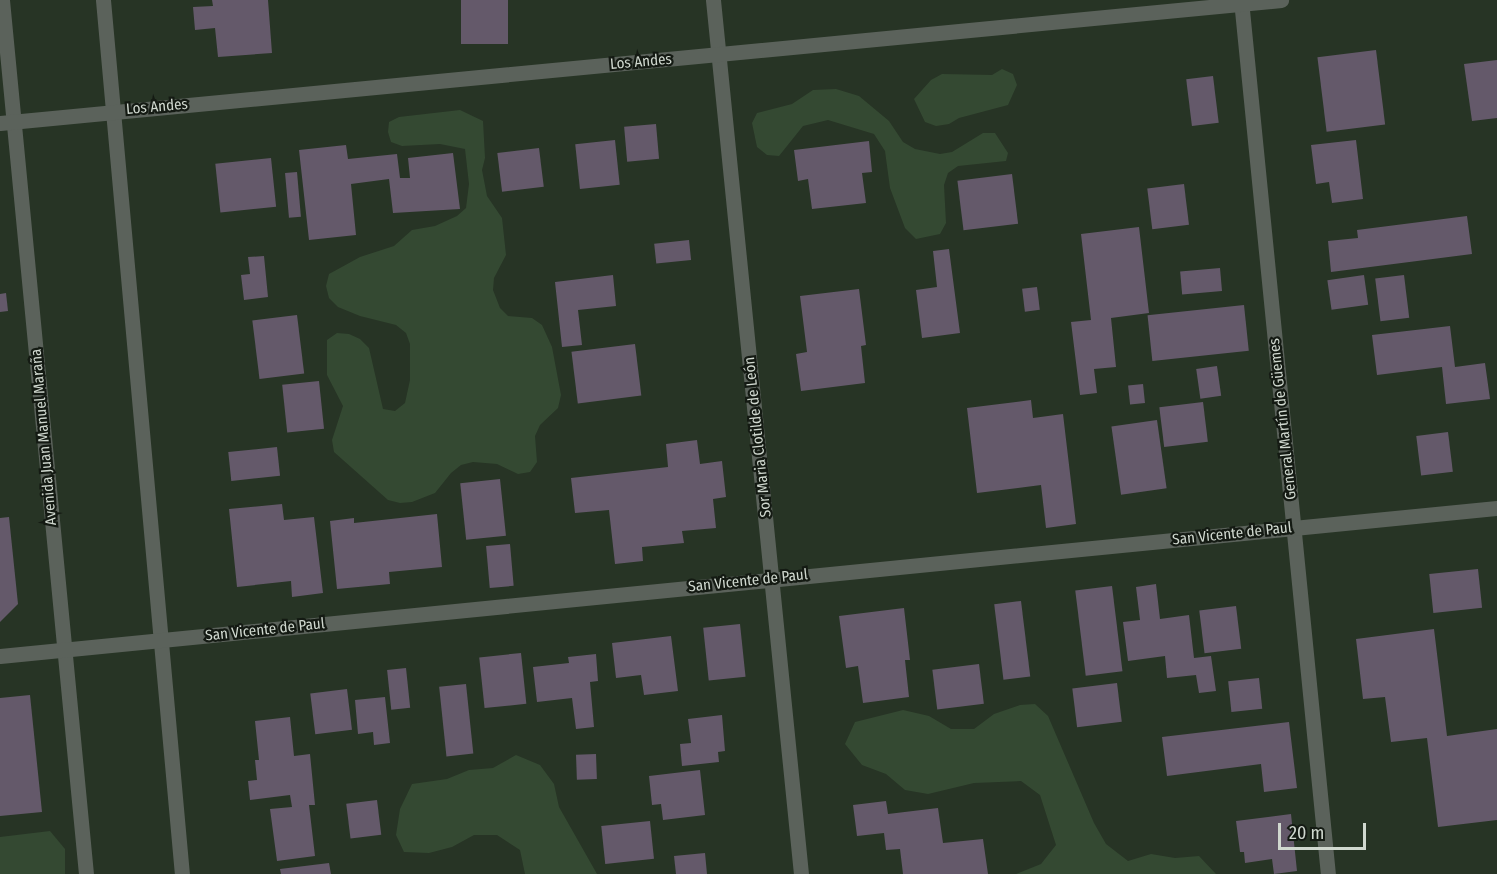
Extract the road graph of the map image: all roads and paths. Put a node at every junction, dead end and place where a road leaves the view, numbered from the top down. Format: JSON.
{"nodes":[{"id":1,"x":2,"y":0,"type":"edge"},
{"id":2,"x":103,"y":0,"type":"edge"},
{"id":3,"x":713,"y":0,"type":"edge"},
{"id":4,"x":1281,"y":0,"type":"edge"},
{"id":5,"x":1241,"y":2,"type":"edge"},
{"id":6,"x":718,"y":55,"type":"junction"},
{"id":7,"x":114,"y":111,"type":"junction"},
{"id":8,"x":7,"y":122,"type":"edge"},
{"id":9,"x":1497,"y":508,"type":"edge"},
{"id":10,"x":1293,"y":528,"type":"junction"},
{"id":11,"x":772,"y":579,"type":"junction"},
{"id":12,"x":160,"y":640,"type":"junction"},
{"id":13,"x":64,"y":649,"type":"junction"},
{"id":14,"x":0,"y":656,"type":"edge"},
{"id":15,"x":86,"y":874,"type":"edge"},
{"id":16,"x":183,"y":874,"type":"edge"},
{"id":17,"x":801,"y":874,"type":"edge"},
{"id":18,"x":1328,"y":874,"type":"edge"}],
"edges":[{"from":1,"to":8,"type":"street","name":"Avenida Juan Manuel Maraña"},
{"from":2,"to":7,"type":"street"},
{"from":3,"to":6,"type":"street","name":"Sor Maria Clotilde de León"},
{"from":4,"to":5,"type":"street","name":"Los Andes"},
{"from":5,"to":6,"type":"street","name":"Los Andes"},
{"from":5,"to":10,"type":"street","name":"General Martín de Güemes"},
{"from":6,"to":7,"type":"street","name":"Los Andes"},
{"from":6,"to":11,"type":"street","name":"Sor Maria Clotilde de León"},
{"from":7,"to":8,"type":"street","name":"Los Andes"},
{"from":7,"to":12,"type":"street"},
{"from":8,"to":13,"type":"street","name":"Avenida Juan Manuel Maraña"},
{"from":9,"to":10,"type":"street","name":"San Vicente de Paul"},
{"from":10,"to":11,"type":"street","name":"San Vicente de Paul"},
{"from":10,"to":18,"type":"street","name":"General Martín de Güemes"},
{"from":11,"to":12,"type":"street","name":"San Vicente de Paul"},
{"from":11,"to":17,"type":"street","name":"Sor Maria Clotilde de León"},
{"from":12,"to":13,"type":"street","name":"San Vicente de Paul"},
{"from":12,"to":16,"type":"street"},
{"from":13,"to":14,"type":"street","name":"San Vicente de Paul"},
{"from":13,"to":15,"type":"street","name":"Avenida Juan Manuel Maraña"}]}
